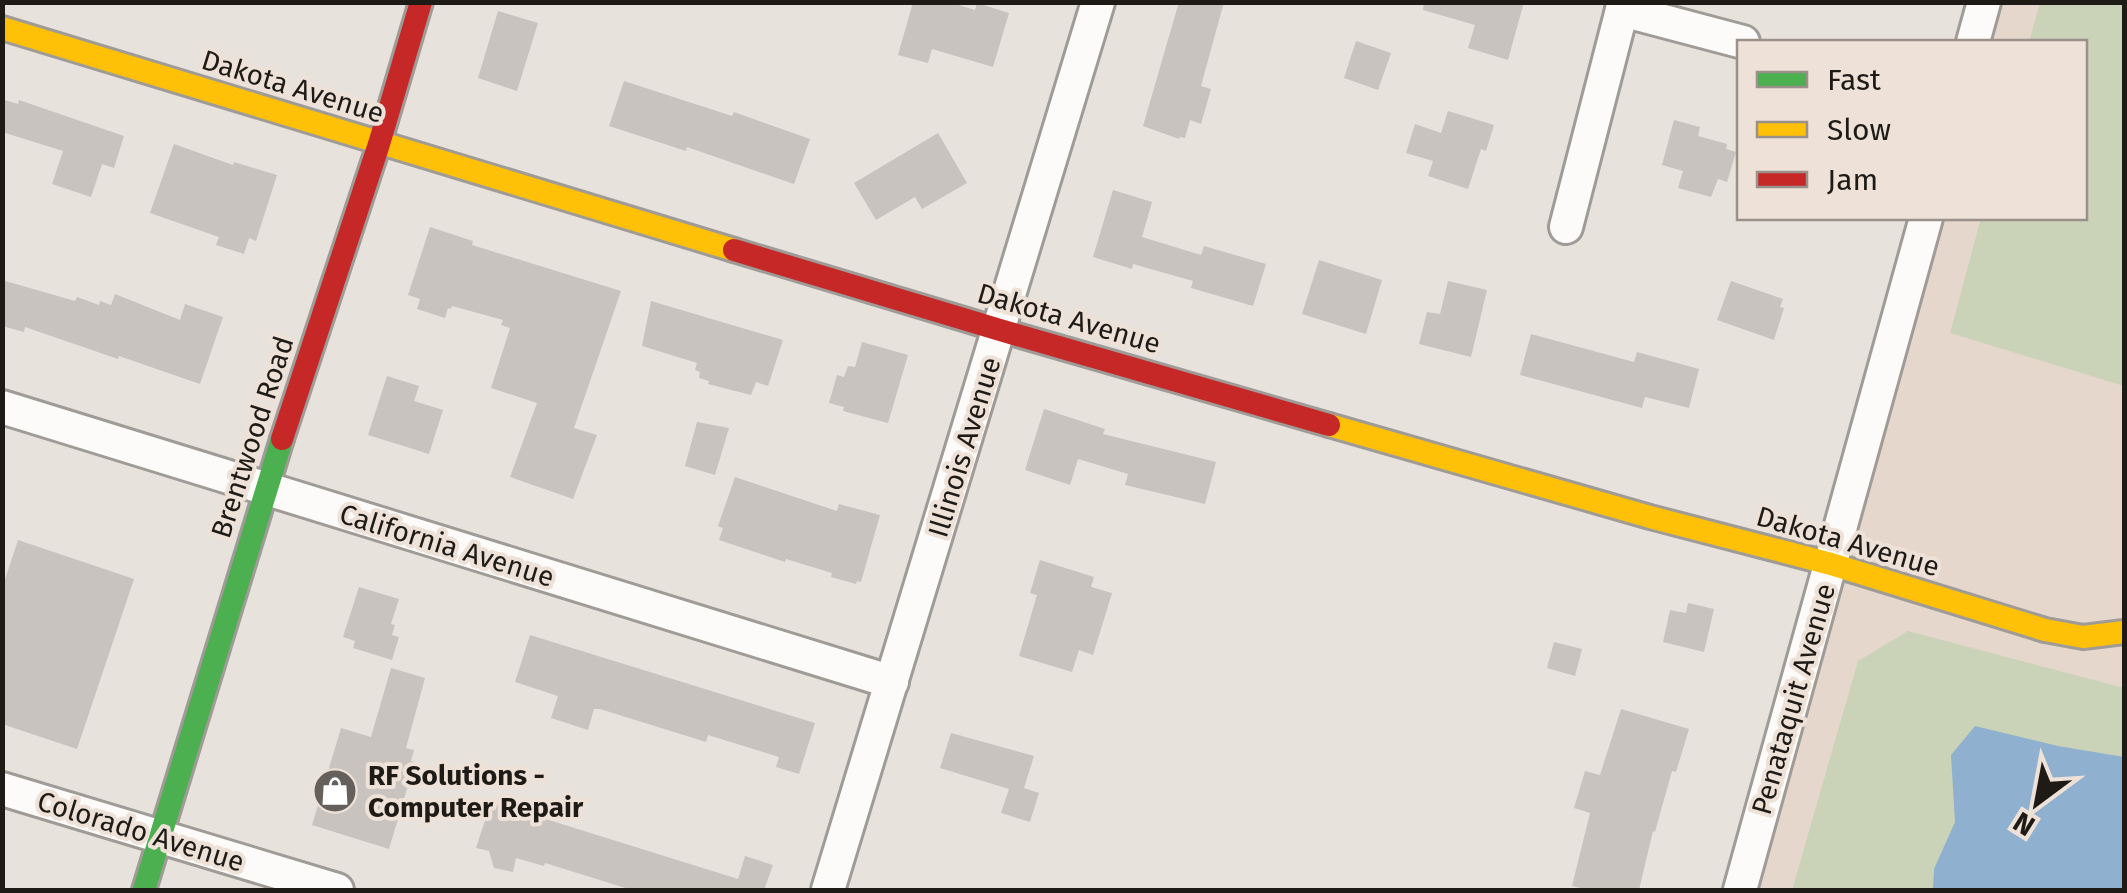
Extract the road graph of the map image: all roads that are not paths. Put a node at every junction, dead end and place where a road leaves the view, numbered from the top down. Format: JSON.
{"nodes":[{"id":1,"x":421,"y":2,"type":"edge"},
{"id":2,"x":1098,"y":2,"type":"edge"},
{"id":3,"x":1984,"y":2,"type":"edge"},
{"id":4,"x":1623,"y":6,"type":"edge"},
{"id":5,"x":2,"y":28,"type":"edge"},
{"id":6,"x":1737,"y":40,"type":"edge"},
{"id":7,"x":1974,"y":40,"type":"edge"},
{"id":8,"x":379,"y":144,"type":"junction"},
{"id":9,"x":1925,"y":220,"type":"edge"},
{"id":10,"x":1566,"y":227,"type":"dead end"},
{"id":11,"x":1000,"y":330,"type":"junction"},
{"id":12,"x":2,"y":406,"type":"edge"},
{"id":13,"x":266,"y":489,"type":"junction"},
{"id":14,"x":1831,"y":564,"type":"junction"},
{"id":15,"x":2124,"y":632,"type":"edge"},
{"id":16,"x":892,"y":682,"type":"junction"},
{"id":17,"x":2,"y":789,"type":"edge"},
{"id":18,"x":161,"y":837,"type":"junction"},
{"id":19,"x":144,"y":890,"type":"edge"},
{"id":20,"x":337,"y":890,"type":"edge"},
{"id":21,"x":828,"y":890,"type":"edge"},
{"id":22,"x":1740,"y":890,"type":"edge"}],
"edges":[{"from":1,"to":8,"type":"street","name":"Brentwood Road"},
{"from":2,"to":11,"type":"street","name":"Illinois Avenue"},
{"from":3,"to":7,"type":"street"},
{"from":4,"to":6,"type":"street"},
{"from":4,"to":10,"type":"street"},
{"from":5,"to":8,"type":"street","name":"Dakota Avenue"},
{"from":8,"to":11,"type":"street","name":"Dakota Avenue"},
{"from":8,"to":13,"type":"street","name":"Brentwood Road"},
{"from":9,"to":14,"type":"street","name":"Penataquit Avenue"},
{"from":11,"to":14,"type":"street","name":"Dakota Avenue"},
{"from":11,"to":16,"type":"street","name":"Illinois Avenue"},
{"from":12,"to":13,"type":"street","name":"California Avenue"},
{"from":13,"to":16,"type":"street","name":"California Avenue"},
{"from":13,"to":18,"type":"street","name":"Brentwood Road"},
{"from":14,"to":15,"type":"street","name":"Dakota Avenue"},
{"from":14,"to":22,"type":"street","name":"Penataquit Avenue"},
{"from":16,"to":21,"type":"street","name":"Illinois Avenue"},
{"from":17,"to":18,"type":"street","name":"Colorado Avenue"},
{"from":18,"to":19,"type":"street","name":"Brentwood Road"},
{"from":18,"to":20,"type":"street","name":"Colorado Avenue"}]}
